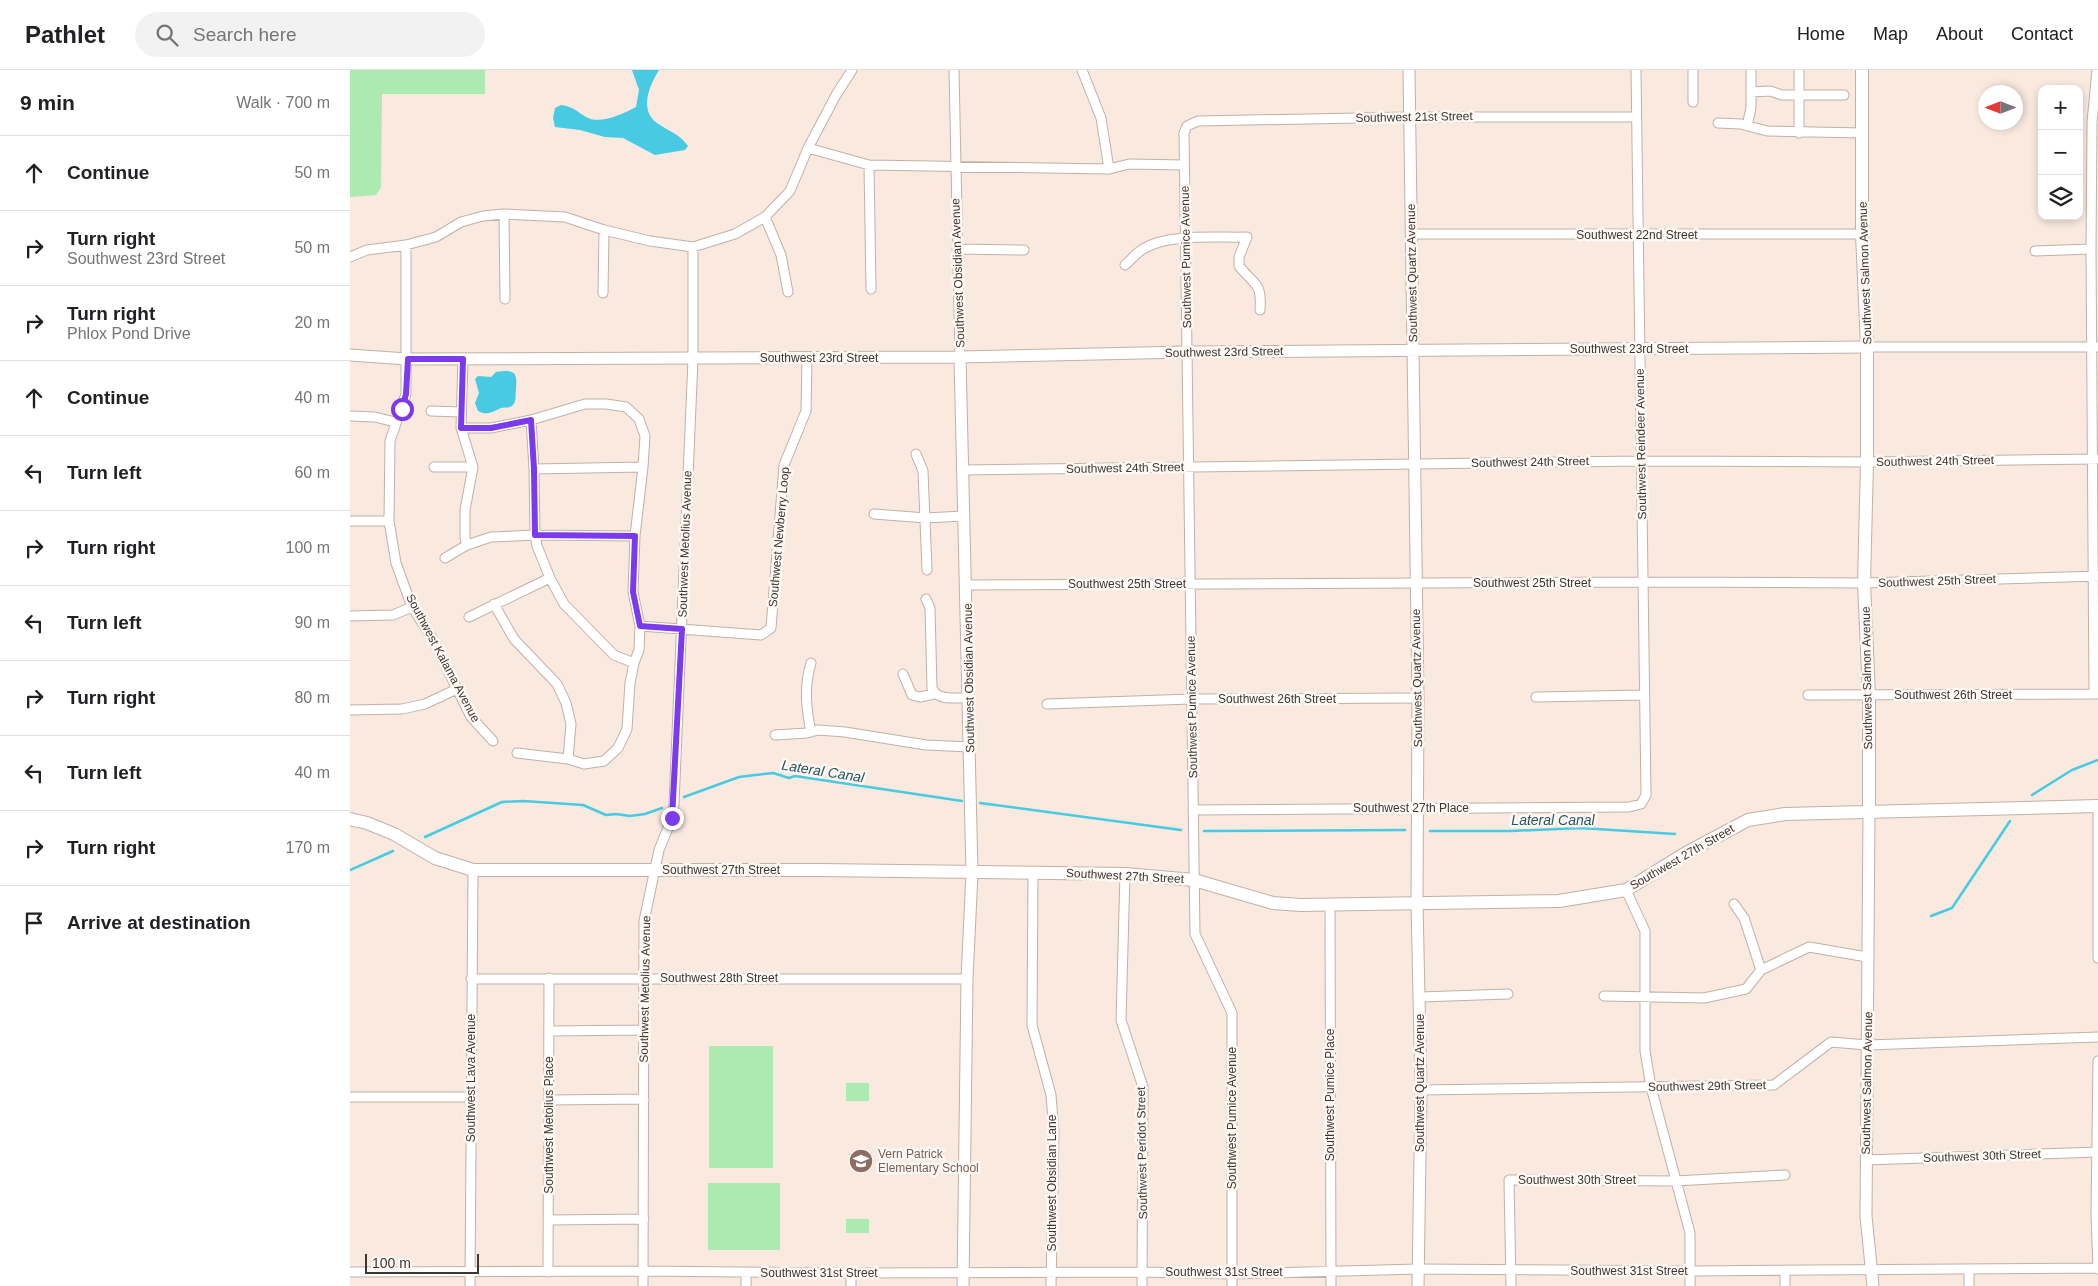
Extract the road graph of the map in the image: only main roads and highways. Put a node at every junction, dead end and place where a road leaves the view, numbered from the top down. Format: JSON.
{"nodes":[{"id":1,"x":1862,"y":70,"type":"edge"},
{"id":2,"x":2098,"y":806,"type":"edge"},
{"id":3,"x":1869,"y":812,"type":"junction"},
{"id":4,"x":350,"y":819,"type":"edge"}],
"edges":[{"from":1,"to":3,"type":"main road","name":"Southwest Salmon Avenue"},
{"from":2,"to":3,"type":"main road","name":"Southwest 27th Street"},
{"from":3,"to":4,"type":"main road","name":"Southwest 27th Street"}]}
